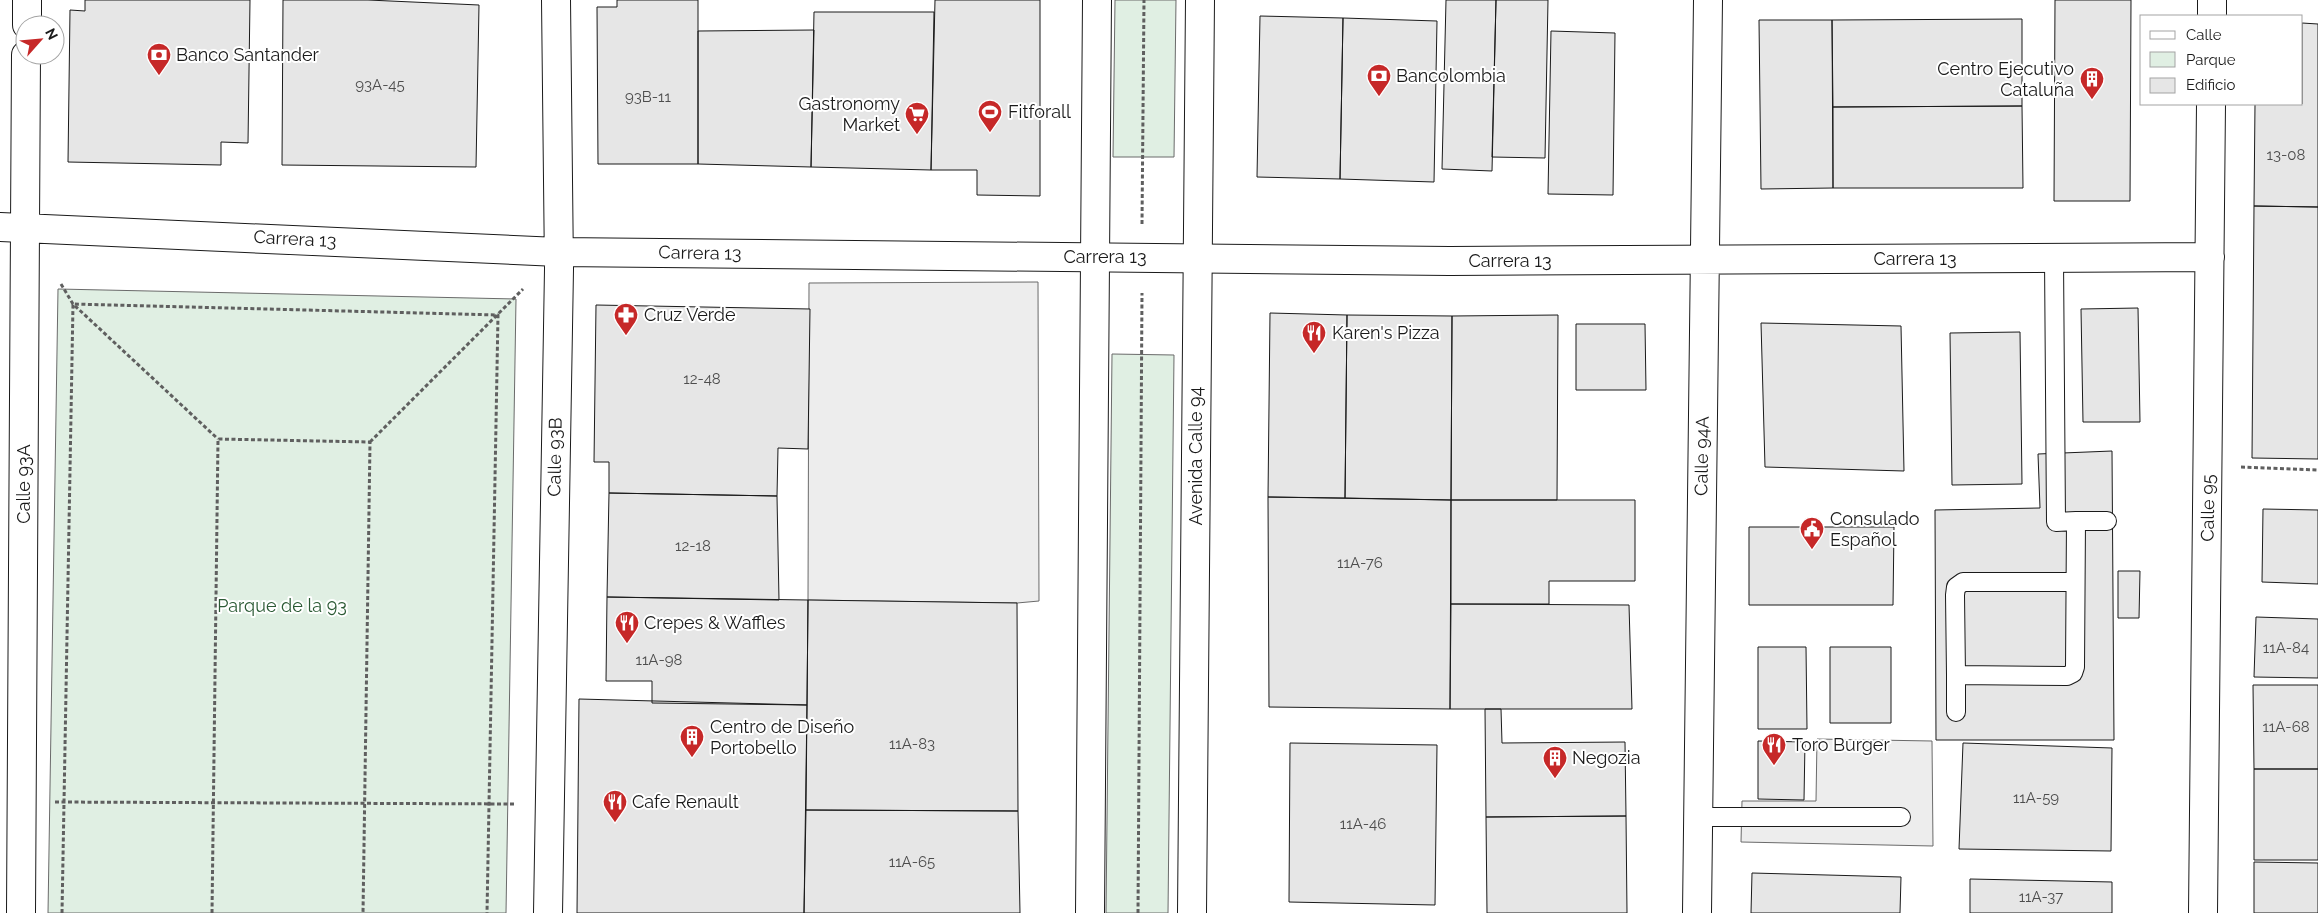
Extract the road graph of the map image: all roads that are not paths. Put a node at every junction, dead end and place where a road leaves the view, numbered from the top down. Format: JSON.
{"nodes":[{"id":1,"x":27,"y":0,"type":"edge"},
{"id":2,"x":556,"y":0,"type":"edge"},
{"id":3,"x":1097,"y":0,"type":"edge"},
{"id":4,"x":1200,"y":0,"type":"edge"},
{"id":5,"x":1708,"y":0,"type":"edge"},
{"id":6,"x":2212,"y":0,"type":"edge"},
{"id":7,"x":27,"y":15,"type":"edge"},
{"id":8,"x":2212,"y":15,"type":"edge"},
{"id":9,"x":25,"y":65,"type":"edge"},
{"id":10,"x":2211,"y":105,"type":"edge"},
{"id":11,"x":13,"y":227,"type":"edge"},
{"id":12,"x":558,"y":252,"type":"junction"},
{"id":13,"x":1094,"y":257,"type":"junction"},
{"id":14,"x":2210,"y":257,"type":"junction"},
{"id":15,"x":1198,"y":258,"type":"junction"},
{"id":16,"x":2054,"y":258,"type":"junction"},
{"id":17,"x":1705,"y":260,"type":"junction"},
{"id":18,"x":2076,"y":521,"type":"junction"},
{"id":19,"x":2107,"y":521,"type":"dead end"},
{"id":20,"x":2075,"y":582,"type":"junction"},
{"id":21,"x":1956,"y":675,"type":"junction"},
{"id":22,"x":1956,"y":712,"type":"dead end"},
{"id":23,"x":11,"y":799,"type":"edge"},
{"id":24,"x":1698,"y":817,"type":"junction"},
{"id":25,"x":1901,"y":817,"type":"dead end"},
{"id":26,"x":21,"y":913,"type":"edge"},
{"id":27,"x":548,"y":913,"type":"edge"},
{"id":28,"x":1090,"y":913,"type":"edge"},
{"id":29,"x":1192,"y":913,"type":"edge"},
{"id":30,"x":1697,"y":913,"type":"edge"},
{"id":31,"x":2203,"y":913,"type":"edge"}],
"edges":[{"from":1,"to":7,"type":"street"},
{"from":2,"to":12,"type":"street","name":"Calle 93B"},
{"from":3,"to":13,"type":"street"},
{"from":4,"to":15,"type":"street","name":"Avenida Calle 94"},
{"from":5,"to":17,"type":"street","name":"Calle 94A"},
{"from":6,"to":8,"type":"street"},
{"from":9,"to":11,"type":"street","name":"Calle 93A"},
{"from":10,"to":14,"type":"street","name":"Calle 95"},
{"from":11,"to":12,"type":"street","name":"Carrera 13"},
{"from":11,"to":23,"type":"street","name":"Calle 93A"},
{"from":12,"to":13,"type":"street","name":"Carrera 13"},
{"from":12,"to":27,"type":"street","name":"Calle 93B"},
{"from":13,"to":15,"type":"street","name":"Carrera 13"},
{"from":13,"to":28,"type":"street"},
{"from":14,"to":16,"type":"street","name":"Carrera 13"},
{"from":14,"to":31,"type":"street","name":"Calle 95"},
{"from":15,"to":17,"type":"street","name":"Carrera 13"},
{"from":15,"to":29,"type":"street","name":"Avenida Calle 94"},
{"from":16,"to":17,"type":"street","name":"Carrera 13"},
{"from":16,"to":18,"type":"lane"},
{"from":17,"to":24,"type":"street","name":"Calle 94A"},
{"from":18,"to":19,"type":"lane"},
{"from":18,"to":20,"type":"lane"},
{"from":20,"to":21,"type":"lane"},
{"from":20,"to":21,"type":"lane"},
{"from":21,"to":22,"type":"lane"},
{"from":23,"to":26,"type":"street","name":"Calle 93A"},
{"from":24,"to":25,"type":"lane"},
{"from":24,"to":30,"type":"street","name":"Calle 94A"}]}
